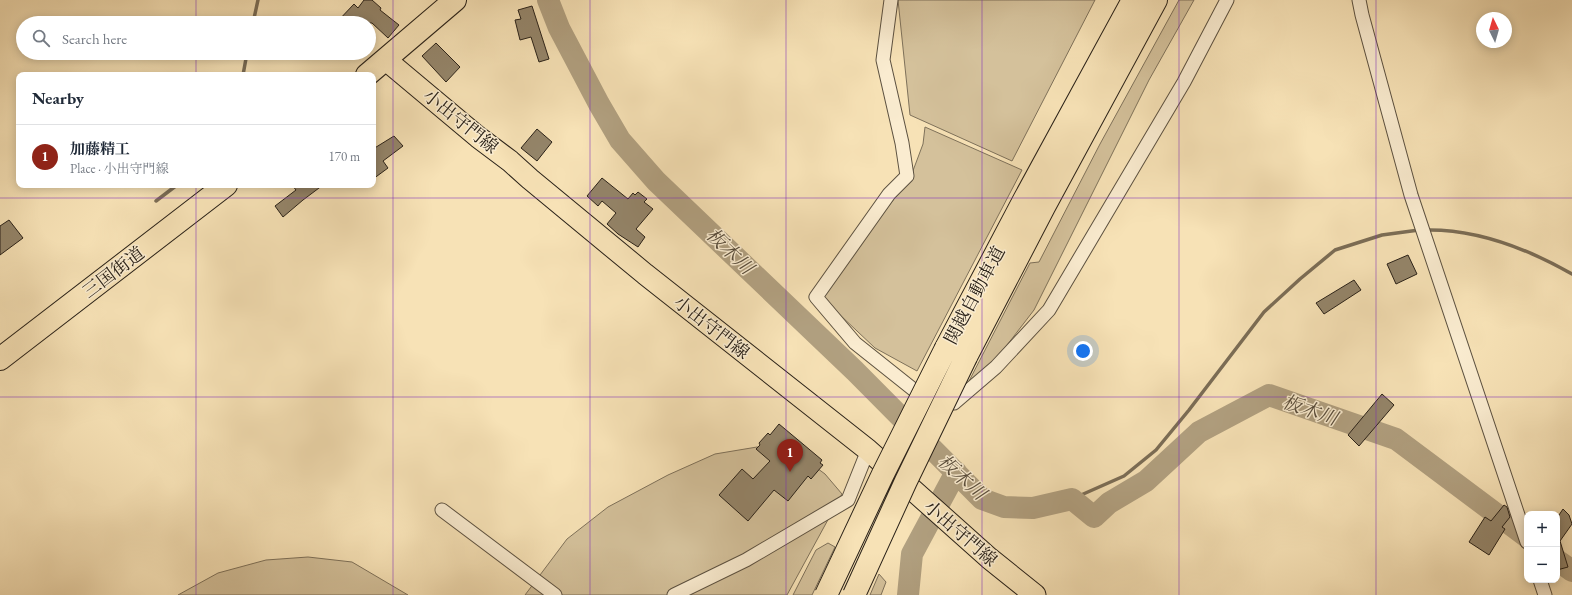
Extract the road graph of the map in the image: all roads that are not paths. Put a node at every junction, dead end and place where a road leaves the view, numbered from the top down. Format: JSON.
{"nodes":[{"id":1,"x":455,"y":0,"type":"edge"},
{"id":2,"x":891,"y":0,"type":"edge"},
{"id":3,"x":1133,"y":0,"type":"edge"},
{"id":4,"x":1156,"y":0,"type":"edge"},
{"id":5,"x":1227,"y":0,"type":"edge"},
{"id":6,"x":1360,"y":0,"type":"edge"},
{"id":7,"x":386,"y":60,"type":"junction"},
{"id":8,"x":371,"y":72,"type":"edge"},
{"id":9,"x":222,"y":188,"type":"edge"},
{"id":10,"x":0,"y":359,"type":"edge"},
{"id":11,"x":868,"y":450,"type":"junction"},
{"id":12,"x":442,"y":510,"type":"dead end"},
{"id":13,"x":1524,"y":533,"type":"edge"},
{"id":14,"x":1541,"y":583,"type":"edge"},
{"id":15,"x":555,"y":595,"type":"edge"},
{"id":16,"x":674,"y":595,"type":"edge"},
{"id":17,"x":826,"y":595,"type":"edge"},
{"id":18,"x":854,"y":595,"type":"edge"},
{"id":19,"x":1035,"y":595,"type":"edge"},
{"id":20,"x":1544,"y":595,"type":"edge"}],
"edges":[{"from":1,"to":7,"type":"highway"},
{"from":2,"to":5,"type":"street"},
{"from":3,"to":17,"type":"highway","name":"関越自動車道","bridge":true},
{"from":4,"to":18,"type":"highway","name":"関越自動車道","bridge":true},
{"from":6,"to":13,"type":"street"},
{"from":7,"to":8,"type":"highway"},
{"from":7,"to":11,"type":"main road","name":"小出守門線"},
{"from":9,"to":10,"type":"highway","name":"三国街道"},
{"from":11,"to":16,"type":"street"},
{"from":11,"to":19,"type":"main road","name":"小出守門線"},
{"from":12,"to":15,"type":"street"},
{"from":14,"to":20,"type":"street"}]}
